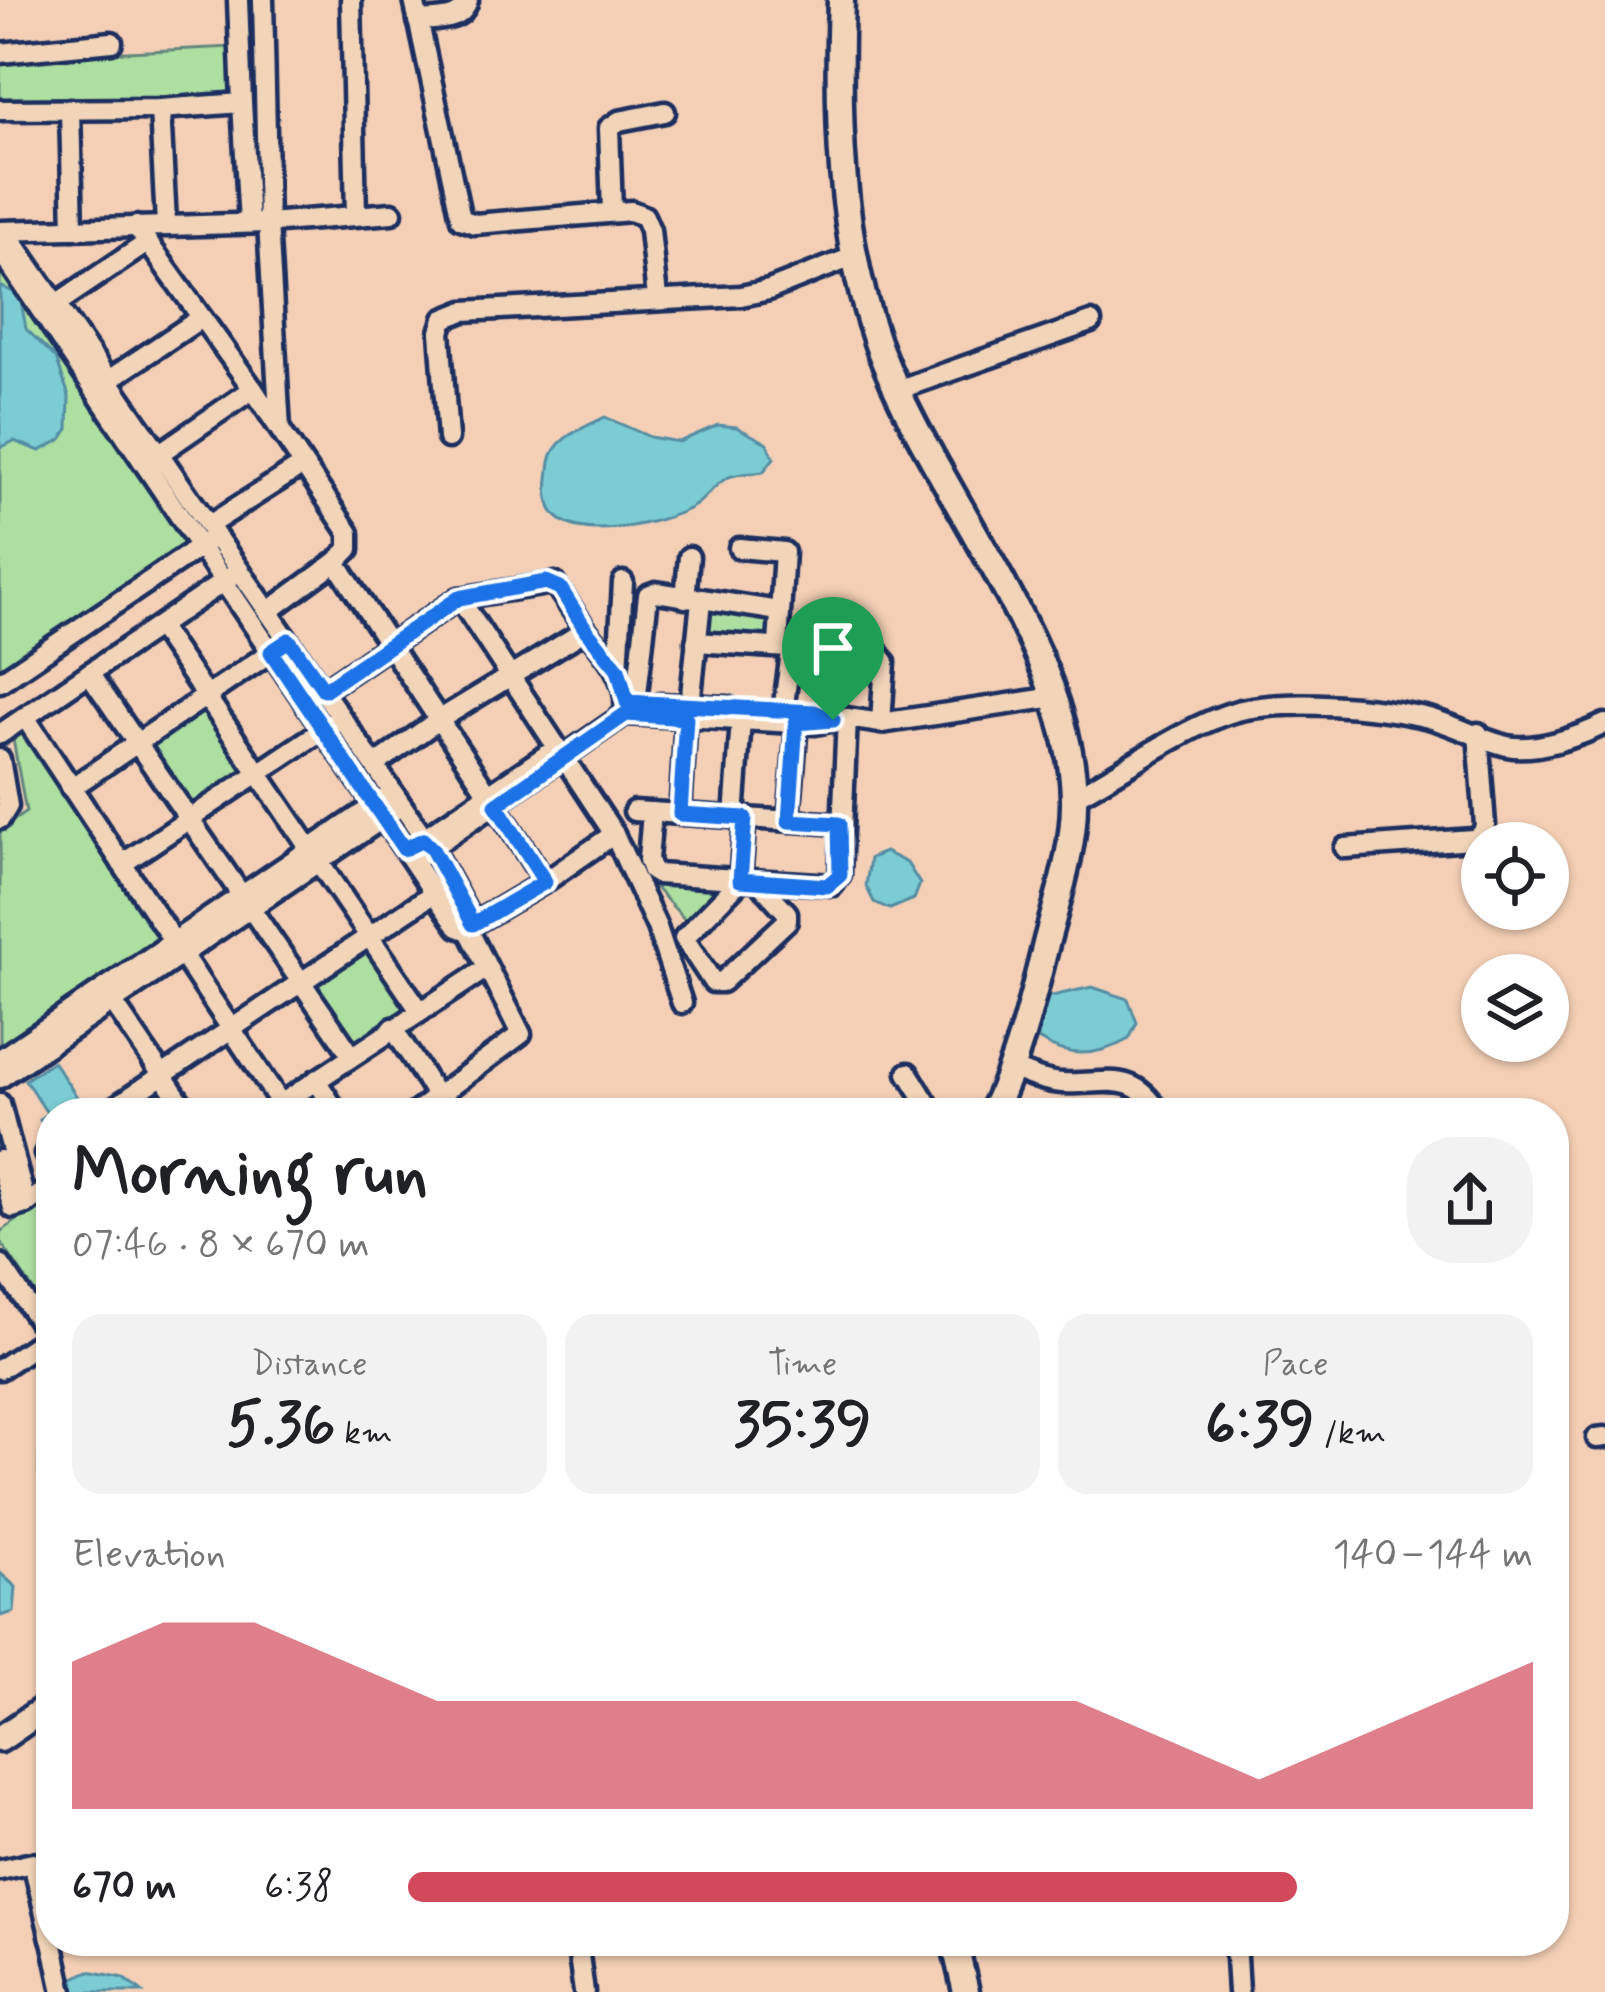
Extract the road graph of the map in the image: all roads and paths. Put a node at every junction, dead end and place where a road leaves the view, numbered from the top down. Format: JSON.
{"nodes":[{"id":1,"x":238,"y":0,"type":"edge"},
{"id":2,"x":263,"y":0,"type":"edge"},
{"id":3,"x":351,"y":0,"type":"edge"},
{"id":4,"x":414,"y":0,"type":"edge"},
{"id":5,"x":468,"y":0,"type":"edge"},
{"id":6,"x":841,"y":0,"type":"edge"},
{"id":7,"x":418,"y":21,"type":"junction"},
{"id":8,"x":112,"y":43,"type":"dead end"},
{"id":9,"x":0,"y":53,"type":"edge"},
{"id":10,"x":242,"y":104,"type":"junction"},
{"id":11,"x":70,"y":109,"type":"junction"},
{"id":12,"x":160,"y":109,"type":"junction"},
{"id":13,"x":0,"y":110,"type":"edge"},
{"id":14,"x":665,"y":112,"type":"dead end"},
{"id":15,"x":612,"y":212,"type":"junction"},
{"id":16,"x":392,"y":213,"type":"dead end"},
{"id":17,"x":356,"y":215,"type":"junction"},
{"id":18,"x":258,"y":223,"type":"junction"},
{"id":19,"x":166,"y":224,"type":"junction"},
{"id":20,"x":73,"y":230,"type":"junction"},
{"id":21,"x":141,"y":234,"type":"junction"},
{"id":22,"x":1,"y":238,"type":"edge"},
{"id":23,"x":855,"y":256,"type":"junction"},
{"id":24,"x":657,"y":298,"type":"junction"},
{"id":25,"x":56,"y":304,"type":"junction"},
{"id":26,"x":201,"y":318,"type":"junction"},
{"id":27,"x":1091,"y":322,"type":"dead end"},
{"id":28,"x":110,"y":379,"type":"junction"},
{"id":29,"x":253,"y":389,"type":"junction"},
{"id":30,"x":897,"y":390,"type":"junction"},
{"id":31,"x":280,"y":429,"type":"junction"},
{"id":32,"x":448,"y":438,"type":"dead end"},
{"id":33,"x":160,"y":453,"type":"junction"},
{"id":34,"x":303,"y":465,"type":"junction"},
{"id":35,"x":208,"y":535,"type":"junction"},
{"id":36,"x":739,"y":548,"type":"dead end"},
{"id":37,"x":689,"y":556,"type":"dead end"},
{"id":38,"x":336,"y":562,"type":"junction"},
{"id":39,"x":241,"y":569,"type":"junction"},
{"id":40,"x":623,"y":582,"type":"dead end"},
{"id":41,"x":224,"y":583,"type":"junction"},
{"id":42,"x":459,"y":598,"type":"junction"},
{"id":43,"x":693,"y":599,"type":"junction"},
{"id":44,"x":269,"y":611,"type":"junction"},
{"id":45,"x":779,"y":611,"type":"junction"},
{"id":46,"x":159,"y":627,"type":"junction"},
{"id":47,"x":586,"y":630,"type":"junction"},
{"id":48,"x":289,"y":640,"type":"junction"},
{"id":49,"x":697,"y":642,"type":"junction"},
{"id":50,"x":388,"y":644,"type":"junction"},
{"id":51,"x":785,"y":645,"type":"junction"},
{"id":52,"x":271,"y":652,"type":"junction"},
{"id":53,"x":618,"y":669,"type":"junction"},
{"id":54,"x":89,"y":674,"type":"junction"},
{"id":55,"x":512,"y":676,"type":"junction"},
{"id":56,"x":0,"y":682,"type":"edge"},
{"id":57,"x":324,"y":690,"type":"junction"},
{"id":58,"x":206,"y":696,"type":"junction"},
{"id":59,"x":1055,"y":697,"type":"junction"},
{"id":60,"x":630,"y":706,"type":"junction"},
{"id":61,"x":688,"y":711,"type":"junction"},
{"id":62,"x":25,"y":717,"type":"junction"},
{"id":63,"x":342,"y":717,"type":"junction"},
{"id":64,"x":790,"y":717,"type":"junction"},
{"id":65,"x":840,"y":719,"type":"junction"},
{"id":66,"x":741,"y":720,"type":"junction"},
{"id":67,"x":436,"y":721,"type":"junction"},
{"id":68,"x":881,"y":723,"type":"junction"},
{"id":69,"x":1605,"y":724,"type":"edge"},
{"id":70,"x":323,"y":729,"type":"junction"},
{"id":71,"x":1478,"y":733,"type":"junction"},
{"id":72,"x":0,"y":734,"type":"edge"},
{"id":73,"x":137,"y":743,"type":"junction"},
{"id":74,"x":561,"y":752,"type":"junction"},
{"id":75,"x":0,"y":759,"type":"edge"},
{"id":76,"x":375,"y":765,"type":"junction"},
{"id":77,"x":258,"y":772,"type":"junction"},
{"id":78,"x":71,"y":788,"type":"junction"},
{"id":79,"x":1074,"y":797,"type":"junction"},
{"id":80,"x":493,"y":799,"type":"junction"},
{"id":81,"x":397,"y":800,"type":"junction"},
{"id":82,"x":379,"y":812,"type":"junction"},
{"id":83,"x":680,"y":814,"type":"junction"},
{"id":84,"x":739,"y":818,"type":"junction"},
{"id":85,"x":0,"y":819,"type":"edge"},
{"id":86,"x":189,"y":819,"type":"junction"},
{"id":87,"x":789,"y":821,"type":"junction"},
{"id":88,"x":839,"y":824,"type":"junction"},
{"id":89,"x":614,"y":834,"type":"junction"},
{"id":90,"x":428,"y":844,"type":"junction"},
{"id":91,"x":1345,"y":848,"type":"dead end"},
{"id":92,"x":407,"y":854,"type":"junction"},
{"id":93,"x":314,"y":855,"type":"junction"},
{"id":94,"x":122,"y":865,"type":"junction"},
{"id":95,"x":749,"y":881,"type":"junction"},
{"id":96,"x":545,"y":882,"type":"junction"},
{"id":97,"x":434,"y":893,"type":"junction"},
{"id":98,"x":246,"y":902,"type":"junction"},
{"id":99,"x":471,"y":927,"type":"junction"},
{"id":100,"x":370,"y":936,"type":"junction"},
{"id":101,"x":177,"y":948,"type":"junction"},
{"id":102,"x":487,"y":968,"type":"junction"},
{"id":103,"x":301,"y":982,"type":"junction"},
{"id":104,"x":112,"y":1001,"type":"junction"},
{"id":105,"x":682,"y":1003,"type":"dead end"},
{"id":106,"x":420,"y":1010,"type":"junction"},
{"id":107,"x":393,"y":1028,"type":"junction"},
{"id":108,"x":231,"y":1029,"type":"junction"},
{"id":109,"x":352,"y":1056,"type":"junction"},
{"id":110,"x":0,"y":1059,"type":"edge"},
{"id":111,"x":1014,"y":1069,"type":"junction"},
{"id":112,"x":908,"y":1073,"type":"dead end"},
{"id":113,"x":163,"y":1075,"type":"junction"},
{"id":114,"x":0,"y":1078,"type":"edge"},
{"id":115,"x":316,"y":1080,"type":"junction"},
{"id":116,"x":128,"y":1098,"type":"edge"},
{"id":117,"x":178,"y":1098,"type":"edge"},
{"id":118,"x":269,"y":1098,"type":"edge"},
{"id":119,"x":289,"y":1098,"type":"edge"},
{"id":120,"x":327,"y":1098,"type":"edge"},
{"id":121,"x":438,"y":1098,"type":"joint"},
{"id":122,"x":924,"y":1098,"type":"edge"},
{"id":123,"x":1000,"y":1098,"type":"edge"},
{"id":124,"x":1148,"y":1098,"type":"edge"},
{"id":125,"x":0,"y":1104,"type":"edge"},
{"id":126,"x":0,"y":1160,"type":"edge"},
{"id":127,"x":13,"y":1208,"type":"edge"},
{"id":128,"x":2,"y":1270,"type":"edge"},
{"id":129,"x":36,"y":1317,"type":"edge"},
{"id":130,"x":36,"y":1345,"type":"edge"},
{"id":131,"x":0,"y":1369,"type":"edge"},
{"id":132,"x":36,"y":1714,"type":"edge"},
{"id":133,"x":0,"y":1739,"type":"edge"},
{"id":134,"x":0,"y":1870,"type":"edge"},
{"id":135,"x":36,"y":1876,"type":"edge"},
{"id":136,"x":55,"y":1956,"type":"edge"},
{"id":137,"x":579,"y":1956,"type":"edge"},
{"id":138,"x":958,"y":1956,"type":"edge"},
{"id":139,"x":1236,"y":1956,"type":"edge"},
{"id":140,"x":64,"y":1992,"type":"edge"},
{"id":141,"x":584,"y":1992,"type":"edge"},
{"id":142,"x":966,"y":1992,"type":"edge"},
{"id":143,"x":1238,"y":1992,"type":"edge"}],
"edges":[{"from":1,"to":10,"type":"street"},
{"from":2,"to":18,"type":"street"},
{"from":3,"to":17,"type":"street"},
{"from":4,"to":7,"type":"street"},
{"from":5,"to":7,"type":"street"},
{"from":6,"to":23,"type":"street"},
{"from":7,"to":15,"type":"street"},
{"from":8,"to":9,"type":"street"},
{"from":10,"to":12,"type":"street"},
{"from":10,"to":18,"type":"street"},
{"from":11,"to":12,"type":"street"},
{"from":11,"to":13,"type":"street"},
{"from":11,"to":20,"type":"street"},
{"from":12,"to":19,"type":"street"},
{"from":14,"to":15,"type":"street"},
{"from":15,"to":24,"type":"street"},
{"from":16,"to":17,"type":"street"},
{"from":17,"to":18,"type":"street"},
{"from":18,"to":19,"type":"street"},
{"from":18,"to":31,"type":"street"},
{"from":19,"to":21,"type":"street"},
{"from":20,"to":21,"type":"street"},
{"from":20,"to":22,"type":"street"},
{"from":21,"to":25,"type":"street"},
{"from":21,"to":26,"type":"street"},
{"from":22,"to":25,"type":"street"},
{"from":22,"to":35,"type":"street"},
{"from":23,"to":24,"type":"street"},
{"from":23,"to":30,"type":"street"},
{"from":24,"to":32,"type":"street"},
{"from":25,"to":28,"type":"street"},
{"from":26,"to":28,"type":"street"},
{"from":26,"to":29,"type":"street"},
{"from":27,"to":30,"type":"street"},
{"from":28,"to":33,"type":"street"},
{"from":29,"to":31,"type":"street"},
{"from":29,"to":33,"type":"street"},
{"from":30,"to":59,"type":"street"},
{"from":31,"to":34,"type":"street"},
{"from":33,"to":35,"type":"street"},
{"from":34,"to":35,"type":"street"},
{"from":34,"to":38,"type":"street"},
{"from":35,"to":39,"type":"street"},
{"from":35,"to":41,"type":"street"},
{"from":35,"to":56,"type":"street"},
{"from":36,"to":45,"type":"street"},
{"from":37,"to":43,"type":"street"},
{"from":38,"to":44,"type":"street"},
{"from":38,"to":50,"type":"street"},
{"from":39,"to":41,"type":"street"},
{"from":39,"to":44,"type":"street"},
{"from":40,"to":53,"type":"street"},
{"from":41,"to":46,"type":"street"},
{"from":41,"to":52,"type":"street"},
{"from":42,"to":47,"type":"street"},
{"from":42,"to":50,"type":"street"},
{"from":42,"to":55,"type":"street"},
{"from":43,"to":45,"type":"street"},
{"from":43,"to":49,"type":"street"},
{"from":43,"to":60,"type":"street"},
{"from":44,"to":48,"type":"street"},
{"from":45,"to":51,"type":"street"},
{"from":46,"to":54,"type":"street"},
{"from":46,"to":58,"type":"street"},
{"from":47,"to":53,"type":"street"},
{"from":47,"to":55,"type":"street"},
{"from":48,"to":52,"type":"street"},
{"from":48,"to":57,"type":"street"},
{"from":49,"to":51,"type":"street"},
{"from":49,"to":61,"type":"street"},
{"from":50,"to":57,"type":"street"},
{"from":50,"to":67,"type":"street"},
{"from":51,"to":64,"type":"street"},
{"from":51,"to":68,"type":"street"},
{"from":52,"to":58,"type":"street"},
{"from":52,"to":70,"type":"street"},
{"from":53,"to":60,"type":"street"},
{"from":54,"to":62,"type":"street"},
{"from":54,"to":73,"type":"street"},
{"from":55,"to":67,"type":"street"},
{"from":55,"to":74,"type":"street"},
{"from":57,"to":63,"type":"street"},
{"from":58,"to":73,"type":"street"},
{"from":58,"to":77,"type":"street"},
{"from":59,"to":68,"type":"street"},
{"from":59,"to":79,"type":"street"},
{"from":60,"to":61,"type":"street"},
{"from":60,"to":74,"type":"street"},
{"from":61,"to":64,"type":"street"},
{"from":61,"to":66,"type":"street"},
{"from":61,"to":83,"type":"street"},
{"from":62,"to":72,"type":"street"},
{"from":62,"to":78,"type":"street"},
{"from":63,"to":70,"type":"street"},
{"from":63,"to":76,"type":"street"},
{"from":64,"to":65,"type":"street"},
{"from":64,"to":66,"type":"street"},
{"from":64,"to":87,"type":"street"},
{"from":65,"to":68,"type":"street"},
{"from":65,"to":88,"type":"street"},
{"from":66,"to":84,"type":"street"},
{"from":67,"to":76,"type":"street"},
{"from":67,"to":80,"type":"street"},
{"from":69,"to":71,"type":"street"},
{"from":70,"to":77,"type":"street"},
{"from":70,"to":82,"type":"street"},
{"from":71,"to":79,"type":"street"},
{"from":71,"to":91,"type":"street"},
{"from":73,"to":78,"type":"street"},
{"from":73,"to":86,"type":"street"},
{"from":74,"to":80,"type":"street"},
{"from":74,"to":89,"type":"street"},
{"from":75,"to":85,"type":"street"},
{"from":76,"to":81,"type":"street"},
{"from":77,"to":86,"type":"street"},
{"from":77,"to":93,"type":"street"},
{"from":78,"to":94,"type":"street"},
{"from":79,"to":111,"type":"street"},
{"from":80,"to":90,"type":"street"},
{"from":80,"to":96,"type":"street"},
{"from":81,"to":82,"type":"street"},
{"from":81,"to":90,"type":"street"},
{"from":82,"to":92,"type":"street"},
{"from":82,"to":93,"type":"street"},
{"from":83,"to":84,"type":"street"},
{"from":83,"to":95,"type":"street"},
{"from":84,"to":87,"type":"street"},
{"from":84,"to":95,"type":"street"},
{"from":86,"to":94,"type":"street"},
{"from":86,"to":98,"type":"street"},
{"from":87,"to":88,"type":"street"},
{"from":88,"to":95,"type":"street"},
{"from":89,"to":96,"type":"street"},
{"from":89,"to":105,"type":"street"},
{"from":90,"to":92,"type":"street"},
{"from":90,"to":99,"type":"street"},
{"from":92,"to":97,"type":"street"},
{"from":93,"to":98,"type":"street"},
{"from":93,"to":100,"type":"street"},
{"from":94,"to":101,"type":"street"},
{"from":95,"to":95,"type":"street"},
{"from":96,"to":99,"type":"street"},
{"from":97,"to":99,"type":"street"},
{"from":97,"to":100,"type":"street"},
{"from":98,"to":101,"type":"street"},
{"from":98,"to":103,"type":"street"},
{"from":99,"to":102,"type":"street"},
{"from":100,"to":103,"type":"street"},
{"from":100,"to":106,"type":"street"},
{"from":101,"to":104,"type":"street"},
{"from":101,"to":108,"type":"street"},
{"from":101,"to":110,"type":"street"},
{"from":102,"to":106,"type":"street"},
{"from":102,"to":121,"type":"street"},
{"from":103,"to":108,"type":"street"},
{"from":103,"to":109,"type":"street"},
{"from":104,"to":113,"type":"street"},
{"from":104,"to":114,"type":"street"},
{"from":106,"to":107,"type":"street"},
{"from":107,"to":109,"type":"street"},
{"from":107,"to":121,"type":"street"},
{"from":108,"to":113,"type":"street"},
{"from":108,"to":118,"type":"street"},
{"from":109,"to":115,"type":"street"},
{"from":111,"to":123,"type":"street"},
{"from":111,"to":124,"type":"street"},
{"from":112,"to":122,"type":"street"},
{"from":113,"to":116,"type":"street"},
{"from":113,"to":117,"type":"street"},
{"from":115,"to":119,"type":"street"},
{"from":115,"to":120,"type":"street"},
{"from":125,"to":127,"type":"street"},
{"from":126,"to":127,"type":"street"},
{"from":128,"to":129,"type":"street"},
{"from":130,"to":131,"type":"street"},
{"from":132,"to":133,"type":"street"},
{"from":134,"to":135,"type":"street"},
{"from":136,"to":140,"type":"street"},
{"from":137,"to":141,"type":"street"},
{"from":138,"to":142,"type":"street"},
{"from":139,"to":143,"type":"street"}]}
